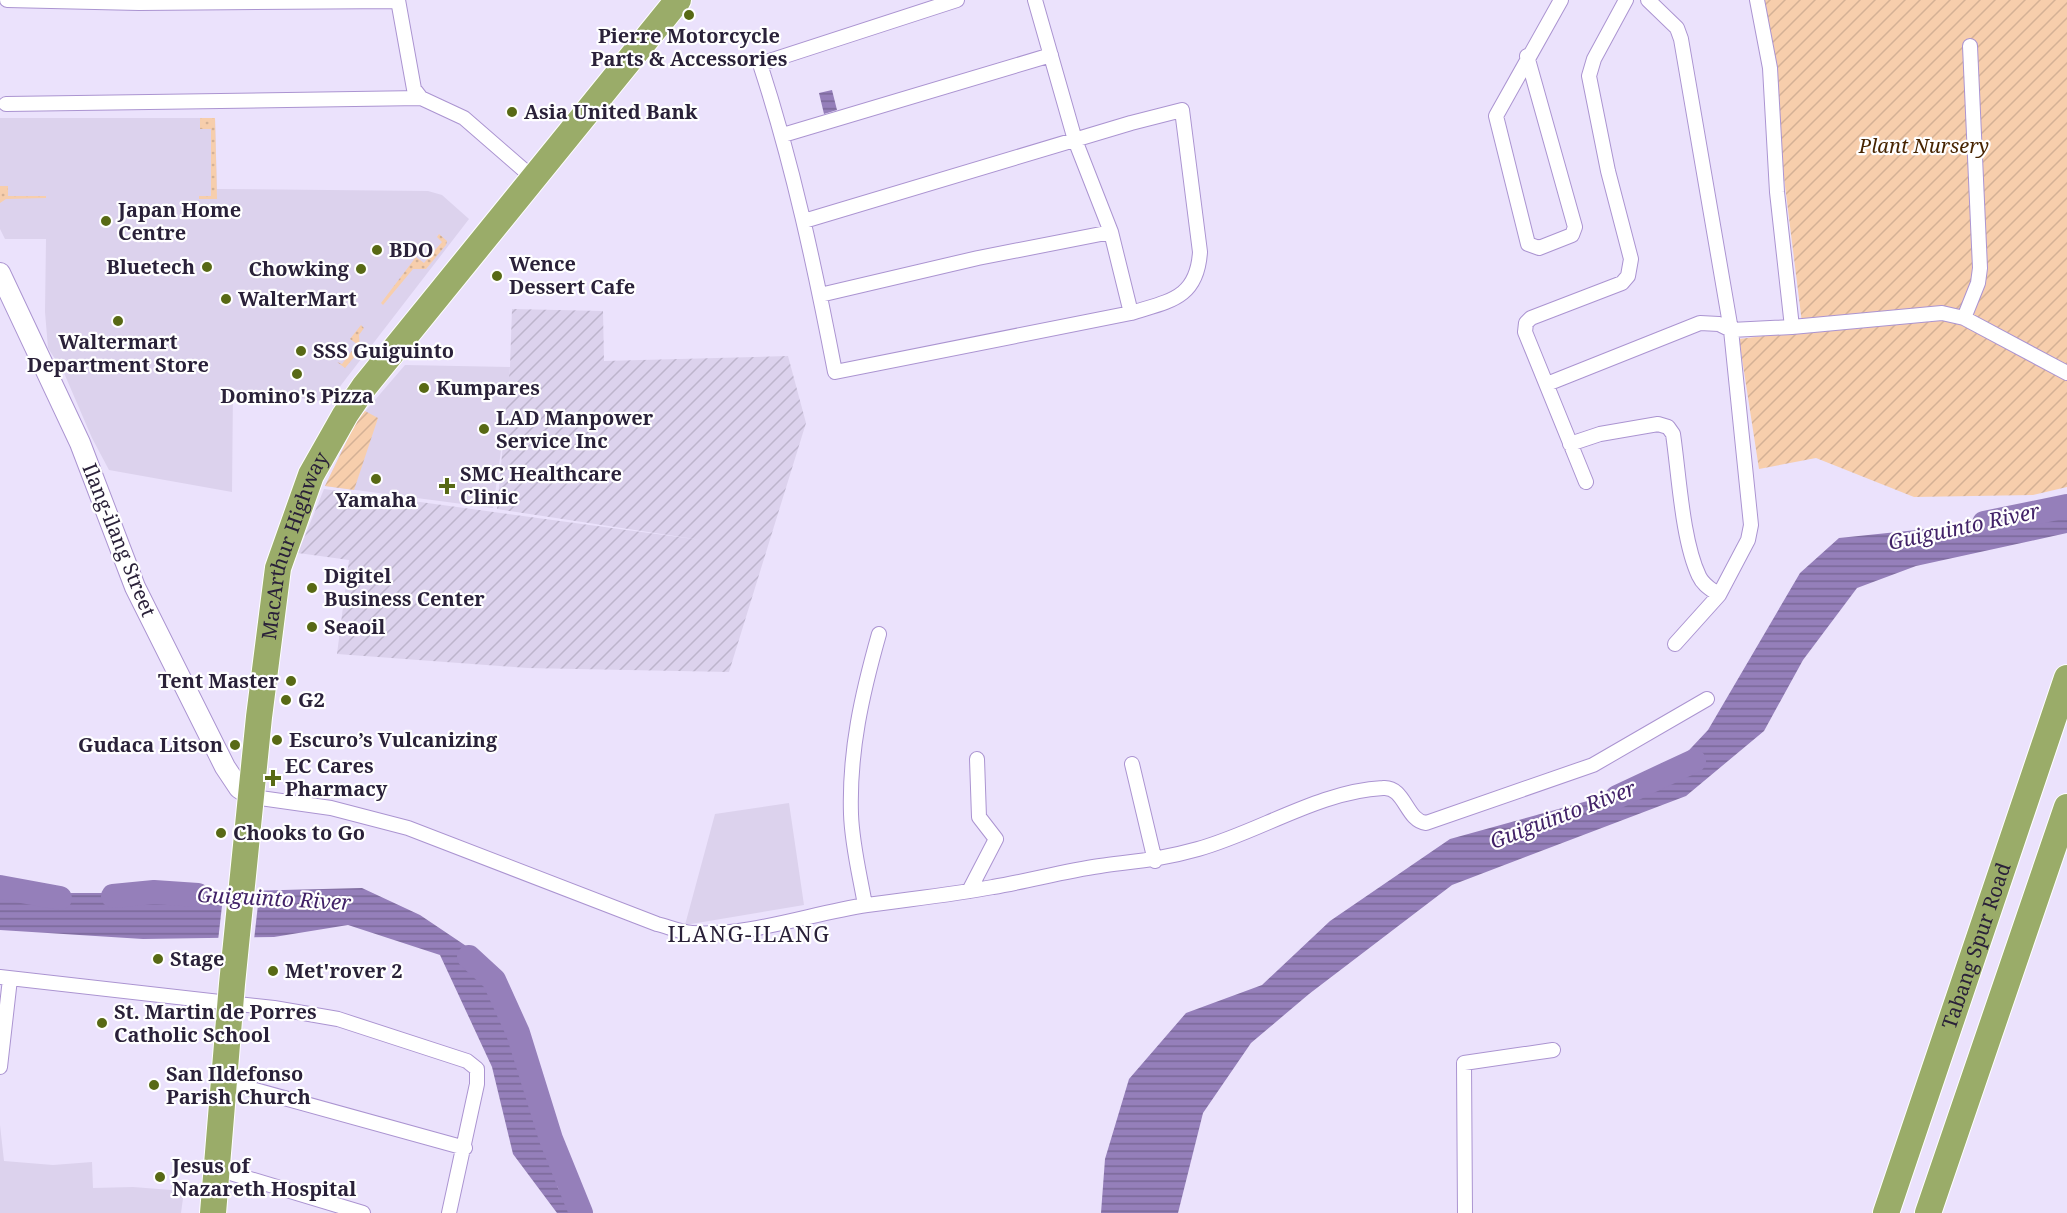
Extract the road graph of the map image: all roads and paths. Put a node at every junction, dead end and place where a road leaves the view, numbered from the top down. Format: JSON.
{"nodes":[{"id":1,"x":7,"y":0,"type":"edge"},
{"id":2,"x":274,"y":0,"type":"edge"},
{"id":3,"x":352,"y":0,"type":"edge"},
{"id":4,"x":398,"y":0,"type":"edge"},
{"id":5,"x":662,"y":0,"type":"edge"},
{"id":6,"x":678,"y":0,"type":"edge"},
{"id":7,"x":957,"y":0,"type":"edge"},
{"id":8,"x":1035,"y":0,"type":"edge"},
{"id":9,"x":1561,"y":0,"type":"edge"},
{"id":10,"x":1626,"y":0,"type":"edge"},
{"id":11,"x":1648,"y":0,"type":"edge"},
{"id":12,"x":1757,"y":0,"type":"edge"},
{"id":13,"x":79,"y":1,"type":"edge"},
{"id":14,"x":139,"y":1,"type":"edge"},
{"id":15,"x":207,"y":1,"type":"edge"},
{"id":16,"x":1970,"y":46,"type":"dead end"},
{"id":17,"x":1051,"y":55,"type":"junction"},
{"id":18,"x":1527,"y":56,"type":"junction"},
{"id":19,"x":421,"y":98,"type":"junction"},
{"id":20,"x":6,"y":104,"type":"dead end"},
{"id":21,"x":783,"y":135,"type":"junction"},
{"id":22,"x":1075,"y":140,"type":"junction"},
{"id":23,"x":528,"y":174,"type":"junction"},
{"id":24,"x":804,"y":221,"type":"junction"},
{"id":25,"x":1111,"y":232,"type":"junction"},
{"id":26,"x":0,"y":273,"type":"edge"},
{"id":27,"x":820,"y":295,"type":"junction"},
{"id":28,"x":1131,"y":313,"type":"junction"},
{"id":29,"x":1964,"y":318,"type":"junction"},
{"id":30,"x":1792,"y":327,"type":"junction"},
{"id":31,"x":1731,"y":330,"type":"junction"},
{"id":32,"x":2067,"y":373,"type":"edge"},
{"id":33,"x":1547,"y":384,"type":"junction"},
{"id":34,"x":1570,"y":444,"type":"junction"},
{"id":35,"x":1586,"y":482,"type":"dead end"},
{"id":36,"x":1719,"y":595,"type":"junction"},
{"id":37,"x":879,"y":634,"type":"dead end"},
{"id":38,"x":1675,"y":644,"type":"dead end"},
{"id":39,"x":2067,"y":678,"type":"edge"},
{"id":40,"x":1707,"y":699,"type":"dead end"},
{"id":41,"x":977,"y":759,"type":"dead end"},
{"id":42,"x":1132,"y":764,"type":"dead end"},
{"id":43,"x":246,"y":793,"type":"junction"},
{"id":44,"x":2067,"y":807,"type":"edge"},
{"id":45,"x":1155,"y":861,"type":"junction"},
{"id":46,"x":969,"y":891,"type":"junction"},
{"id":47,"x":865,"y":905,"type":"junction"},
{"id":48,"x":5,"y":978,"type":"edge"},
{"id":49,"x":225,"y":992,"type":"junction"},
{"id":50,"x":1552,"y":1050,"type":"dead end"},
{"id":51,"x":0,"y":1067,"type":"edge"},
{"id":52,"x":218,"y":1080,"type":"junction"},
{"id":53,"x":465,"y":1148,"type":"junction"},
{"id":54,"x":217,"y":1169,"type":"junction"},
{"id":55,"x":199,"y":1213,"type":"edge"},
{"id":56,"x":213,"y":1213,"type":"edge"},
{"id":57,"x":363,"y":1213,"type":"edge"},
{"id":58,"x":449,"y":1213,"type":"edge"},
{"id":59,"x":1465,"y":1213,"type":"edge"},
{"id":60,"x":1886,"y":1213,"type":"edge"},
{"id":61,"x":1928,"y":1213,"type":"edge"}],
"edges":[{"from":1,"to":13,"type":"street"},
{"from":2,"to":3,"type":"street"},
{"from":2,"to":15,"type":"street"},
{"from":3,"to":4,"type":"street"},
{"from":4,"to":19,"type":"street"},
{"from":5,"to":23,"type":"highway","name":"MacArthur Highway"},
{"from":6,"to":23,"type":"highway","name":"MacArthur Highway"},
{"from":7,"to":21,"type":"street"},
{"from":8,"to":17,"type":"street"},
{"from":9,"to":18,"type":"street"},
{"from":10,"to":33,"type":"street"},
{"from":11,"to":31,"type":"street"},
{"from":12,"to":30,"type":"street"},
{"from":13,"to":14,"type":"street"},
{"from":14,"to":15,"type":"street"},
{"from":16,"to":29,"type":"street"},
{"from":17,"to":21,"type":"street"},
{"from":17,"to":22,"type":"street"},
{"from":18,"to":18,"type":"street"},
{"from":19,"to":20,"type":"street"},
{"from":19,"to":23,"type":"street"},
{"from":21,"to":24,"type":"street"},
{"from":22,"to":24,"type":"street"},
{"from":22,"to":25,"type":"street"},
{"from":22,"to":28,"type":"street"},
{"from":23,"to":43,"type":"highway","name":"MacArthur Highway"},
{"from":24,"to":27,"type":"street"},
{"from":25,"to":27,"type":"street"},
{"from":25,"to":28,"type":"street"},
{"from":26,"to":43,"type":"street","name":"Ilang-ilang Street"},
{"from":27,"to":28,"type":"street"},
{"from":29,"to":30,"type":"street"},
{"from":29,"to":32,"type":"street"},
{"from":30,"to":31,"type":"street"},
{"from":31,"to":33,"type":"street"},
{"from":31,"to":36,"type":"street"},
{"from":33,"to":34,"type":"street"},
{"from":34,"to":35,"type":"street"},
{"from":34,"to":36,"type":"street"},
{"from":36,"to":38,"type":"street"},
{"from":37,"to":47,"type":"street"},
{"from":39,"to":60,"type":"highway","name":"Tabang Spur Road"},
{"from":40,"to":45,"type":"street"},
{"from":41,"to":46,"type":"street"},
{"from":42,"to":45,"type":"street"},
{"from":43,"to":47,"type":"street"},
{"from":43,"to":49,"type":"highway","name":"MacArthur Highway"},
{"from":44,"to":61,"type":"highway","name":"Tabang Spur Road"},
{"from":45,"to":46,"type":"street"},
{"from":46,"to":47,"type":"street"},
{"from":48,"to":49,"type":"street"},
{"from":48,"to":51,"type":"street"},
{"from":49,"to":52,"type":"highway","name":"MacArthur Highway"},
{"from":49,"to":53,"type":"street"},
{"from":50,"to":59,"type":"street"},
{"from":52,"to":53,"type":"street"},
{"from":52,"to":54,"type":"highway","name":"MacArthur Highway"},
{"from":52,"to":55,"type":"highway","name":"MacArthur Highway"},
{"from":53,"to":58,"type":"street"},
{"from":54,"to":56,"type":"highway","name":"MacArthur Highway"},
{"from":54,"to":57,"type":"street"}]}
